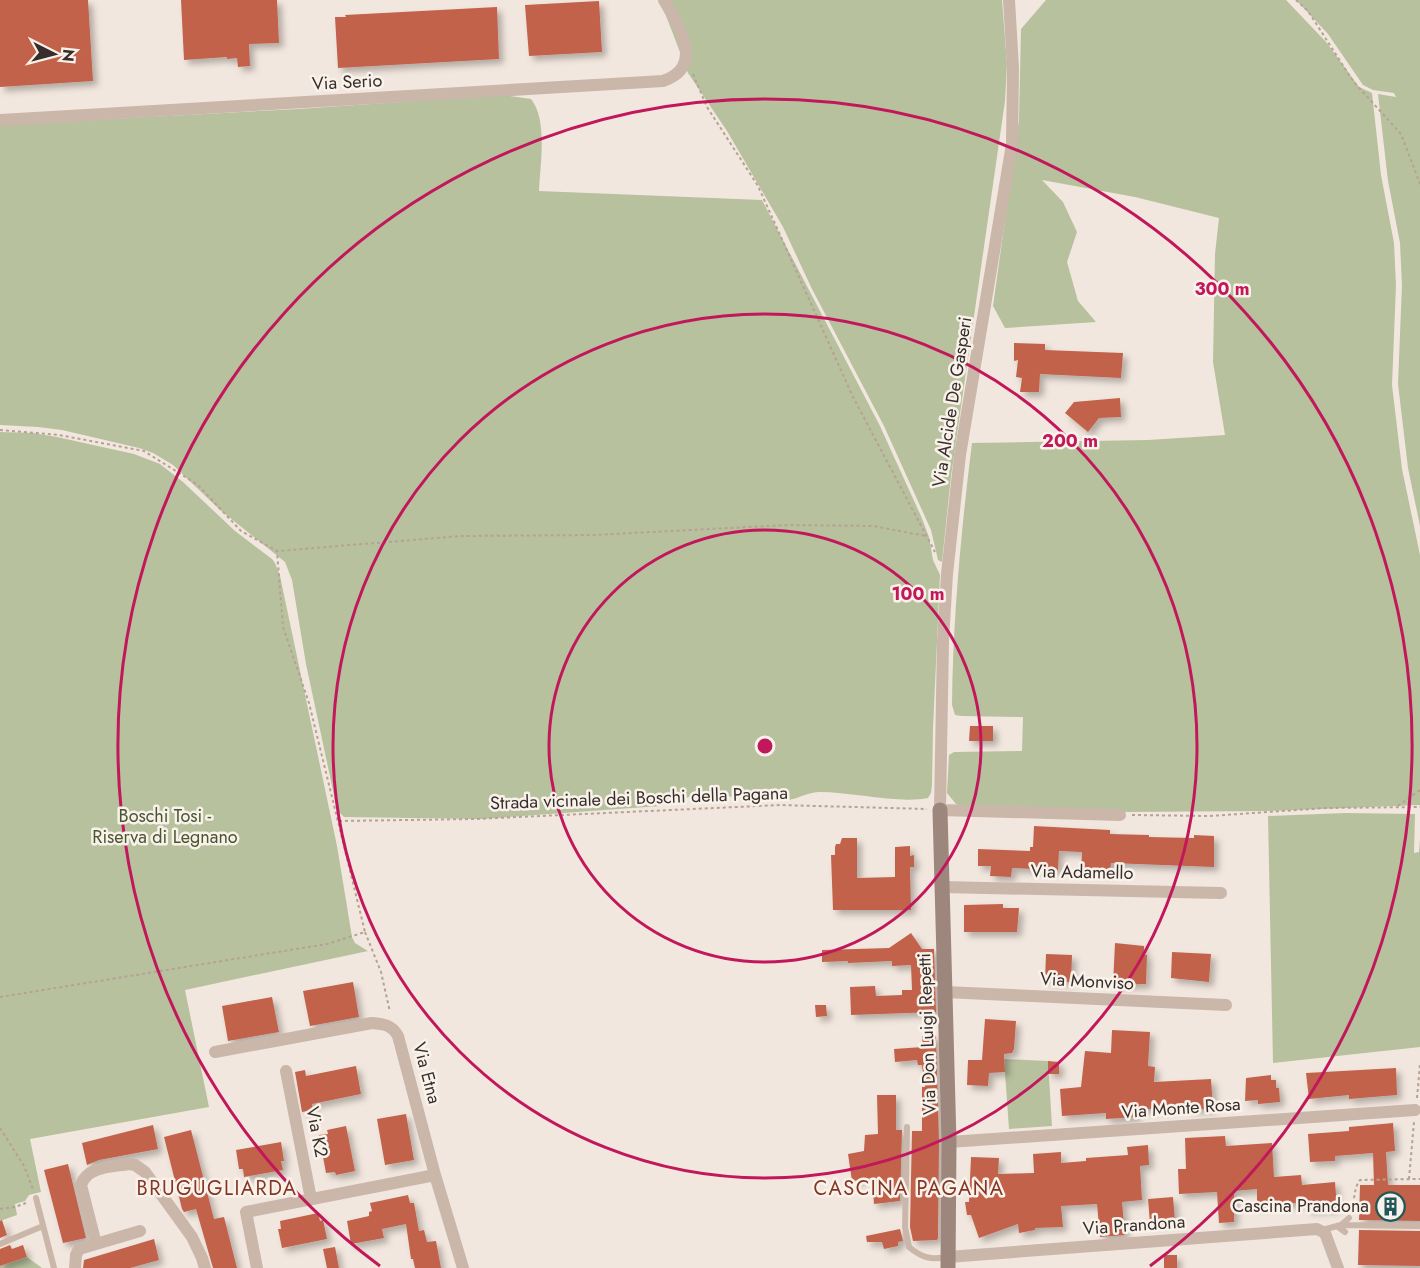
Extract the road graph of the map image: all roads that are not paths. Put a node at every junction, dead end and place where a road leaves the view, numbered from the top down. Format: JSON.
{"nodes":[{"id":1,"x":664,"y":0,"type":"edge"},
{"id":2,"x":1009,"y":0,"type":"edge"},
{"id":3,"x":0,"y":120,"type":"edge"},
{"id":4,"x":940,"y":810,"type":"junction"},
{"id":5,"x":1120,"y":815,"type":"road end"},
{"id":6,"x":942,"y":887,"type":"junction"},
{"id":7,"x":1221,"y":893,"type":"dead end"},
{"id":8,"x":945,"y":992,"type":"junction"},
{"id":9,"x":1226,"y":1005,"type":"dead end"},
{"id":10,"x":215,"y":1052,"type":"dead end"},
{"id":11,"x":286,"y":1071,"type":"dead end"},
{"id":12,"x":1415,"y":1110,"type":"dead end"},
{"id":13,"x":907,"y":1128,"type":"dead end"},
{"id":14,"x":949,"y":1142,"type":"junction"},
{"id":15,"x":435,"y":1175,"type":"junction"},
{"id":16,"x":36,"y":1198,"type":"road end"},
{"id":17,"x":311,"y":1199,"type":"junction"},
{"id":18,"x":1349,"y":1218,"type":"road end"},
{"id":19,"x":43,"y":1226,"type":"junction"},
{"id":20,"x":1339,"y":1226,"type":"junction"},
{"id":21,"x":1420,"y":1226,"type":"edge"},
{"id":22,"x":1322,"y":1230,"type":"junction"},
{"id":23,"x":140,"y":1231,"type":"dead end"},
{"id":24,"x":1345,"y":1232,"type":"dead end"},
{"id":25,"x":0,"y":1244,"type":"edge"},
{"id":26,"x":96,"y":1244,"type":"junction"},
{"id":27,"x":948,"y":1262,"type":"edge"},
{"id":28,"x":54,"y":1268,"type":"edge"},
{"id":29,"x":75,"y":1268,"type":"edge"},
{"id":30,"x":205,"y":1268,"type":"edge"},
{"id":31,"x":257,"y":1268,"type":"edge"},
{"id":32,"x":463,"y":1268,"type":"edge"},
{"id":33,"x":1338,"y":1268,"type":"edge"}],
"edges":[{"from":1,"to":3,"type":"street","name":"Via Serio"},
{"from":2,"to":4,"type":"street","name":"Via Alcide De Gasperi"},
{"from":4,"to":5,"type":"street"},
{"from":4,"to":6,"type":"street","name":"Via Don Luigi Repetti"},
{"from":6,"to":7,"type":"street","name":"Via Adamello"},
{"from":6,"to":8,"type":"street","name":"Via Don Luigi Repetti"},
{"from":8,"to":9,"type":"street","name":"Via Monviso"},
{"from":8,"to":14,"type":"street","name":"Via Don Luigi Repetti"},
{"from":10,"to":15,"type":"street","name":"Via Etna"},
{"from":11,"to":17,"type":"street","name":"Via K2"},
{"from":12,"to":14,"type":"street","name":"Via Monte Rosa"},
{"from":13,"to":27,"type":"lane","name":"Via Don Luigi Repetti"},
{"from":14,"to":27,"type":"street","name":"Via Don Luigi Repetti"},
{"from":15,"to":17,"type":"street"},
{"from":15,"to":32,"type":"street","name":"Via Etna"},
{"from":16,"to":19,"type":"lane"},
{"from":17,"to":31,"type":"street"},
{"from":18,"to":20,"type":"lane"},
{"from":19,"to":25,"type":"lane"},
{"from":19,"to":28,"type":"lane"},
{"from":20,"to":21,"type":"lane"},
{"from":20,"to":22,"type":"lane"},
{"from":20,"to":24,"type":"lane"},
{"from":22,"to":27,"type":"street","name":"Via Prandona"},
{"from":22,"to":33,"type":"street"},
{"from":23,"to":26,"type":"street"},
{"from":26,"to":29,"type":"street"},
{"from":26,"to":30,"type":"street"}]}
